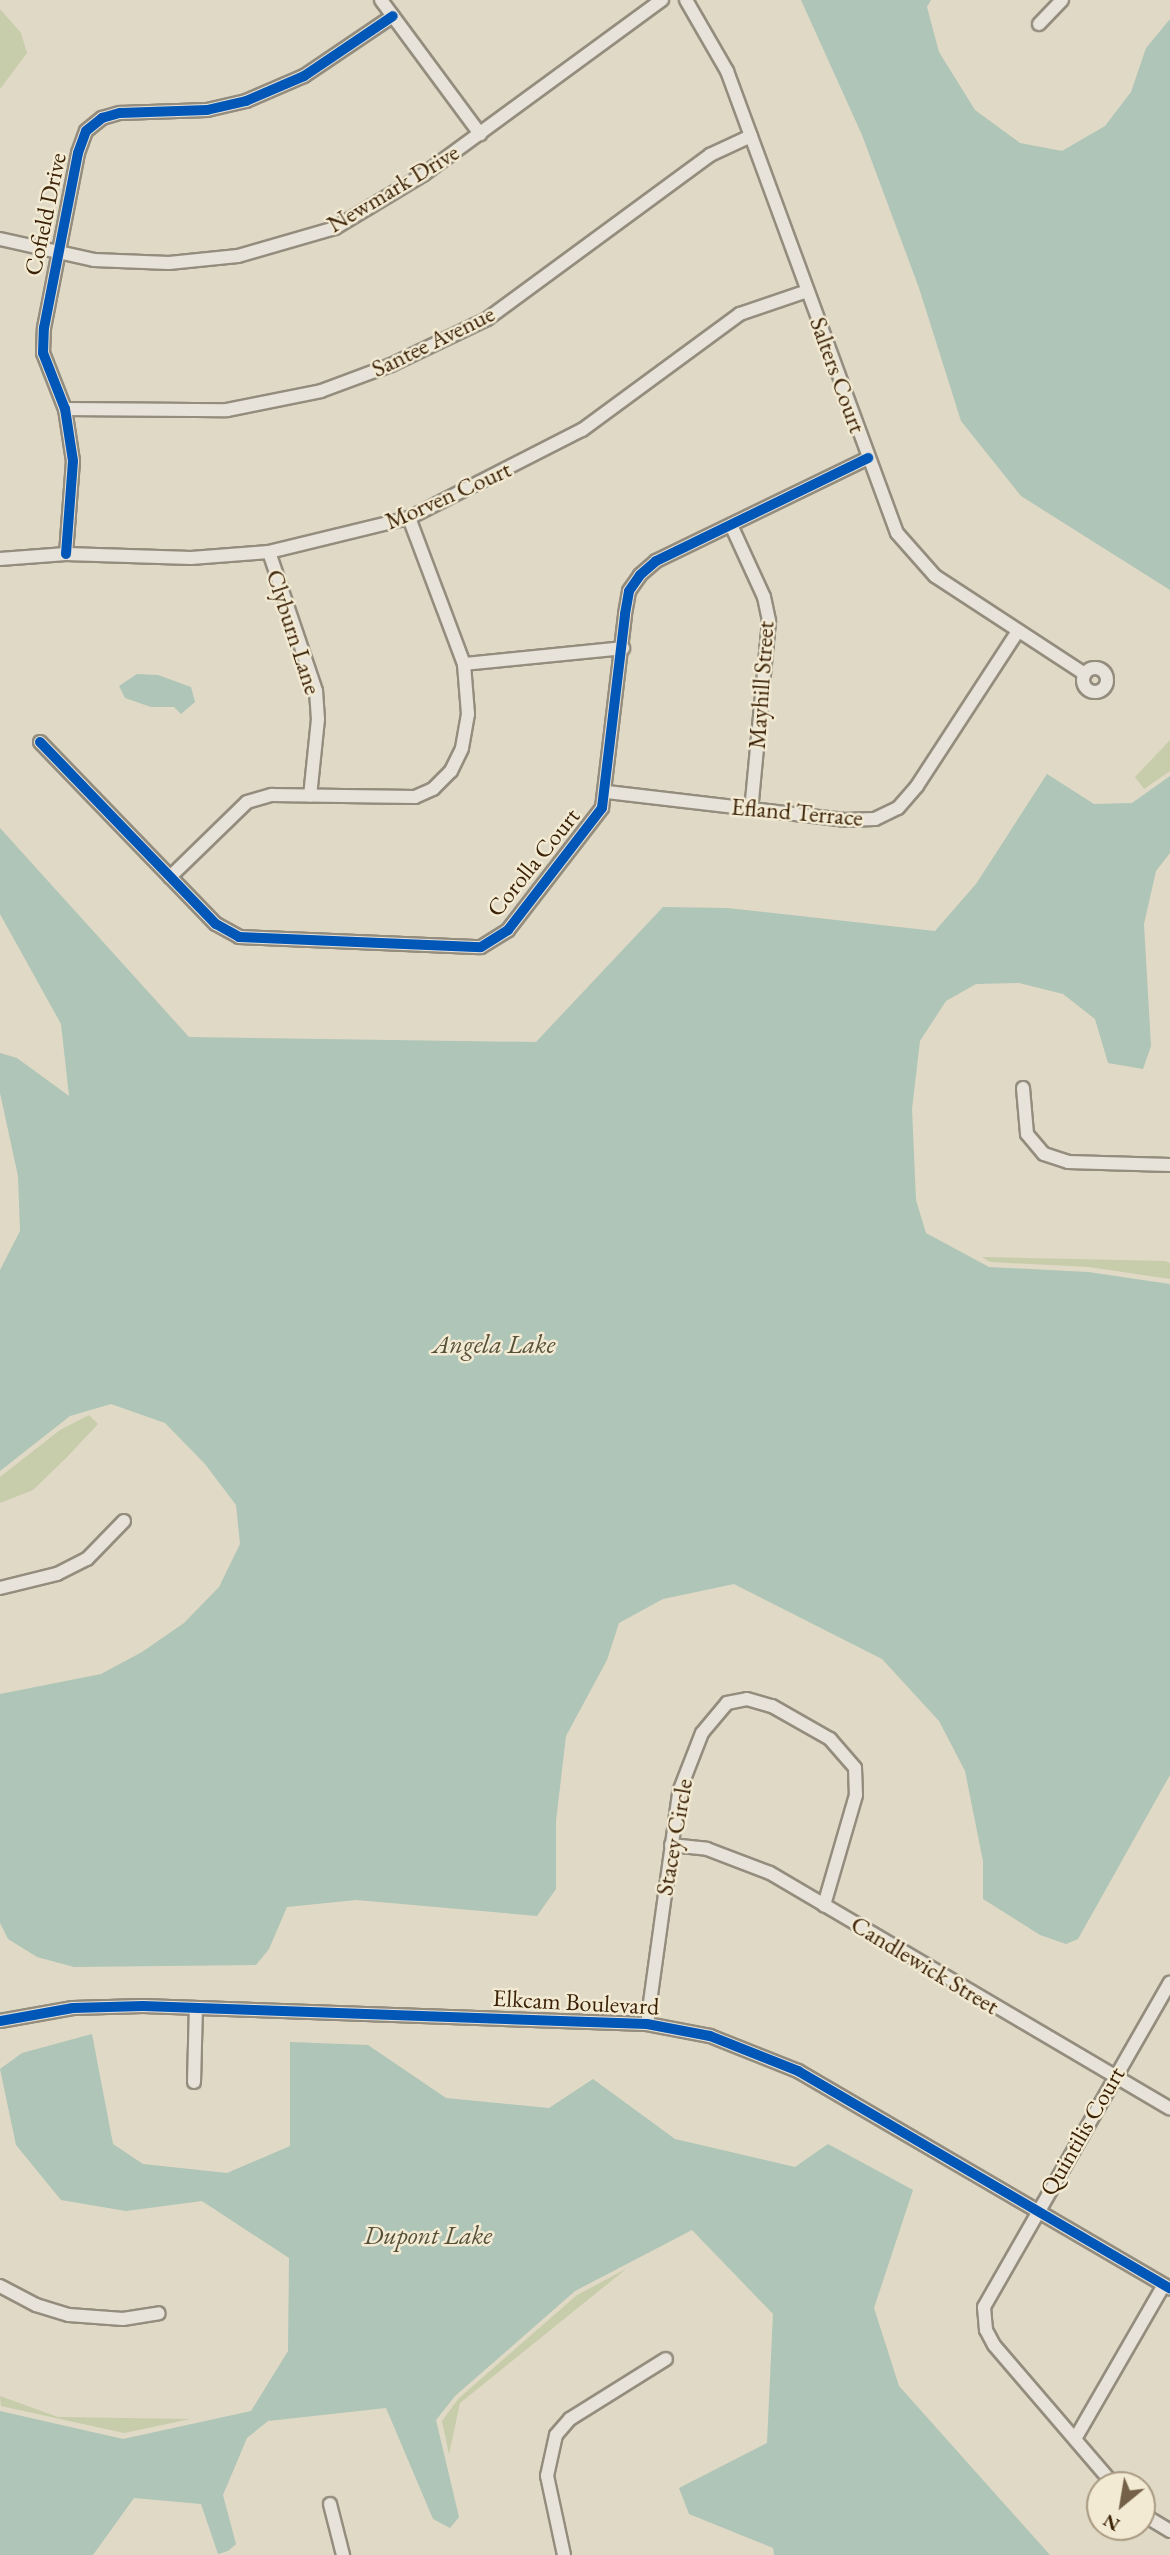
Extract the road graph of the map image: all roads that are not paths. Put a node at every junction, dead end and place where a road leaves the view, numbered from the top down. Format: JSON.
{"nodes":[{"id":1,"x":381,"y":0,"type":"edge"},
{"id":2,"x":662,"y":0,"type":"edge"},
{"id":3,"x":685,"y":0,"type":"edge"},
{"id":4,"x":1062,"y":0,"type":"edge"},
{"id":5,"x":393,"y":16,"type":"junction"},
{"id":6,"x":1039,"y":24,"type":"dead end"},
{"id":7,"x":480,"y":134,"type":"junction"},
{"id":8,"x":751,"y":136,"type":"junction"},
{"id":9,"x":0,"y":239,"type":"edge"},
{"id":10,"x":57,"y":254,"type":"junction"},
{"id":11,"x":807,"y":292,"type":"junction"},
{"id":12,"x":65,"y":409,"type":"junction"},
{"id":13,"x":868,"y":458,"type":"junction"},
{"id":14,"x":409,"y":518,"type":"junction"},
{"id":15,"x":731,"y":525,"type":"junction"},
{"id":16,"x":269,"y":552,"type":"junction"},
{"id":17,"x":66,"y":554,"type":"junction"},
{"id":18,"x":0,"y":559,"type":"edge"},
{"id":19,"x":1018,"y":631,"type":"junction"},
{"id":20,"x":623,"y":648,"type":"junction"},
{"id":21,"x":464,"y":664,"type":"junction"},
{"id":22,"x":1085,"y":674,"type":"dead end"},
{"id":23,"x":40,"y":742,"type":"dead end"},
{"id":24,"x":607,"y":792,"type":"junction"},
{"id":25,"x":310,"y":796,"type":"junction"},
{"id":26,"x":751,"y":810,"type":"junction"},
{"id":27,"x":170,"y":877,"type":"junction"},
{"id":28,"x":1023,"y":1088,"type":"dead end"},
{"id":29,"x":1170,"y":1165,"type":"edge"},
{"id":30,"x":124,"y":1521,"type":"dead end"},
{"id":31,"x":0,"y":1588,"type":"edge"},
{"id":32,"x":671,"y":1845,"type":"junction"},
{"id":33,"x":824,"y":1905,"type":"junction"},
{"id":34,"x":1170,"y":1982,"type":"edge"},
{"id":35,"x":196,"y":2008,"type":"junction"},
{"id":36,"x":0,"y":2021,"type":"edge"},
{"id":37,"x":647,"y":2024,"type":"junction"},
{"id":38,"x":1113,"y":2076,"type":"junction"},
{"id":39,"x":194,"y":2082,"type":"dead end"},
{"id":40,"x":1170,"y":2109,"type":"edge"},
{"id":41,"x":1037,"y":2209,"type":"junction"},
{"id":42,"x":0,"y":2286,"type":"edge"},
{"id":43,"x":1167,"y":2287,"type":"edge"},
{"id":44,"x":159,"y":2313,"type":"dead end"},
{"id":45,"x":666,"y":2359,"type":"dead end"},
{"id":46,"x":1075,"y":2439,"type":"junction"},
{"id":47,"x":1102,"y":2471,"type":"edge"},
{"id":48,"x":330,"y":2504,"type":"dead end"},
{"id":49,"x":343,"y":2555,"type":"edge"},
{"id":50,"x":564,"y":2555,"type":"edge"}],
"edges":[{"from":1,"to":5,"type":"street"},
{"from":2,"to":7,"type":"street","name":"Newmark Drive"},
{"from":3,"to":8,"type":"street","name":"Salters Court"},
{"from":4,"to":6,"type":"street"},
{"from":5,"to":7,"type":"street"},
{"from":5,"to":10,"type":"street","name":"Cofield Drive"},
{"from":7,"to":10,"type":"street","name":"Newmark Drive"},
{"from":8,"to":11,"type":"street","name":"Salters Court"},
{"from":8,"to":12,"type":"street","name":"Santee Avenue"},
{"from":9,"to":10,"type":"street","name":"Newmark Drive"},
{"from":10,"to":12,"type":"street","name":"Cofield Drive"},
{"from":11,"to":13,"type":"street","name":"Salters Court"},
{"from":11,"to":14,"type":"street","name":"Morven Court"},
{"from":12,"to":17,"type":"street","name":"Cofield Drive"},
{"from":13,"to":15,"type":"street","name":"Corolla Court"},
{"from":13,"to":19,"type":"street","name":"Salters Court"},
{"from":14,"to":16,"type":"street","name":"Morven Court"},
{"from":14,"to":21,"type":"street"},
{"from":15,"to":20,"type":"street","name":"Corolla Court"},
{"from":15,"to":26,"type":"street","name":"Mayhill Street"},
{"from":16,"to":17,"type":"street","name":"Morven Court"},
{"from":16,"to":25,"type":"street","name":"Clyburn Lane"},
{"from":17,"to":18,"type":"street","name":"Morven Court"},
{"from":19,"to":22,"type":"street","name":"Salters Court"},
{"from":19,"to":26,"type":"street","name":"Efland Terrace"},
{"from":20,"to":21,"type":"street"},
{"from":20,"to":24,"type":"street","name":"Corolla Court"},
{"from":21,"to":25,"type":"street"},
{"from":23,"to":27,"type":"street","name":"Corolla Court"},
{"from":24,"to":26,"type":"street","name":"Efland Terrace"},
{"from":24,"to":27,"type":"street","name":"Corolla Court"},
{"from":25,"to":27,"type":"street"},
{"from":28,"to":29,"type":"street"},
{"from":30,"to":31,"type":"street"},
{"from":32,"to":33,"type":"street","name":"Candlewick Street"},
{"from":32,"to":33,"type":"street","name":"Stacey Circle"},
{"from":32,"to":37,"type":"street","name":"Stacey Circle"},
{"from":33,"to":38,"type":"street","name":"Candlewick Street"},
{"from":34,"to":38,"type":"street","name":"Quintilis Court"},
{"from":35,"to":36,"type":"street","name":"Elkcam Boulevard"},
{"from":35,"to":37,"type":"street","name":"Elkcam Boulevard"},
{"from":35,"to":39,"type":"street"},
{"from":37,"to":41,"type":"street","name":"Elkcam Boulevard"},
{"from":38,"to":40,"type":"street","name":"Candlewick Street"},
{"from":38,"to":41,"type":"street","name":"Quintilis Court"},
{"from":41,"to":43,"type":"street","name":"Elkcam Boulevard"},
{"from":41,"to":46,"type":"street","name":"Quintilis Court"},
{"from":42,"to":44,"type":"street"},
{"from":43,"to":46,"type":"street"},
{"from":45,"to":50,"type":"street"},
{"from":46,"to":47,"type":"street","name":"Quintilis Court"},
{"from":48,"to":49,"type":"street"}]}
